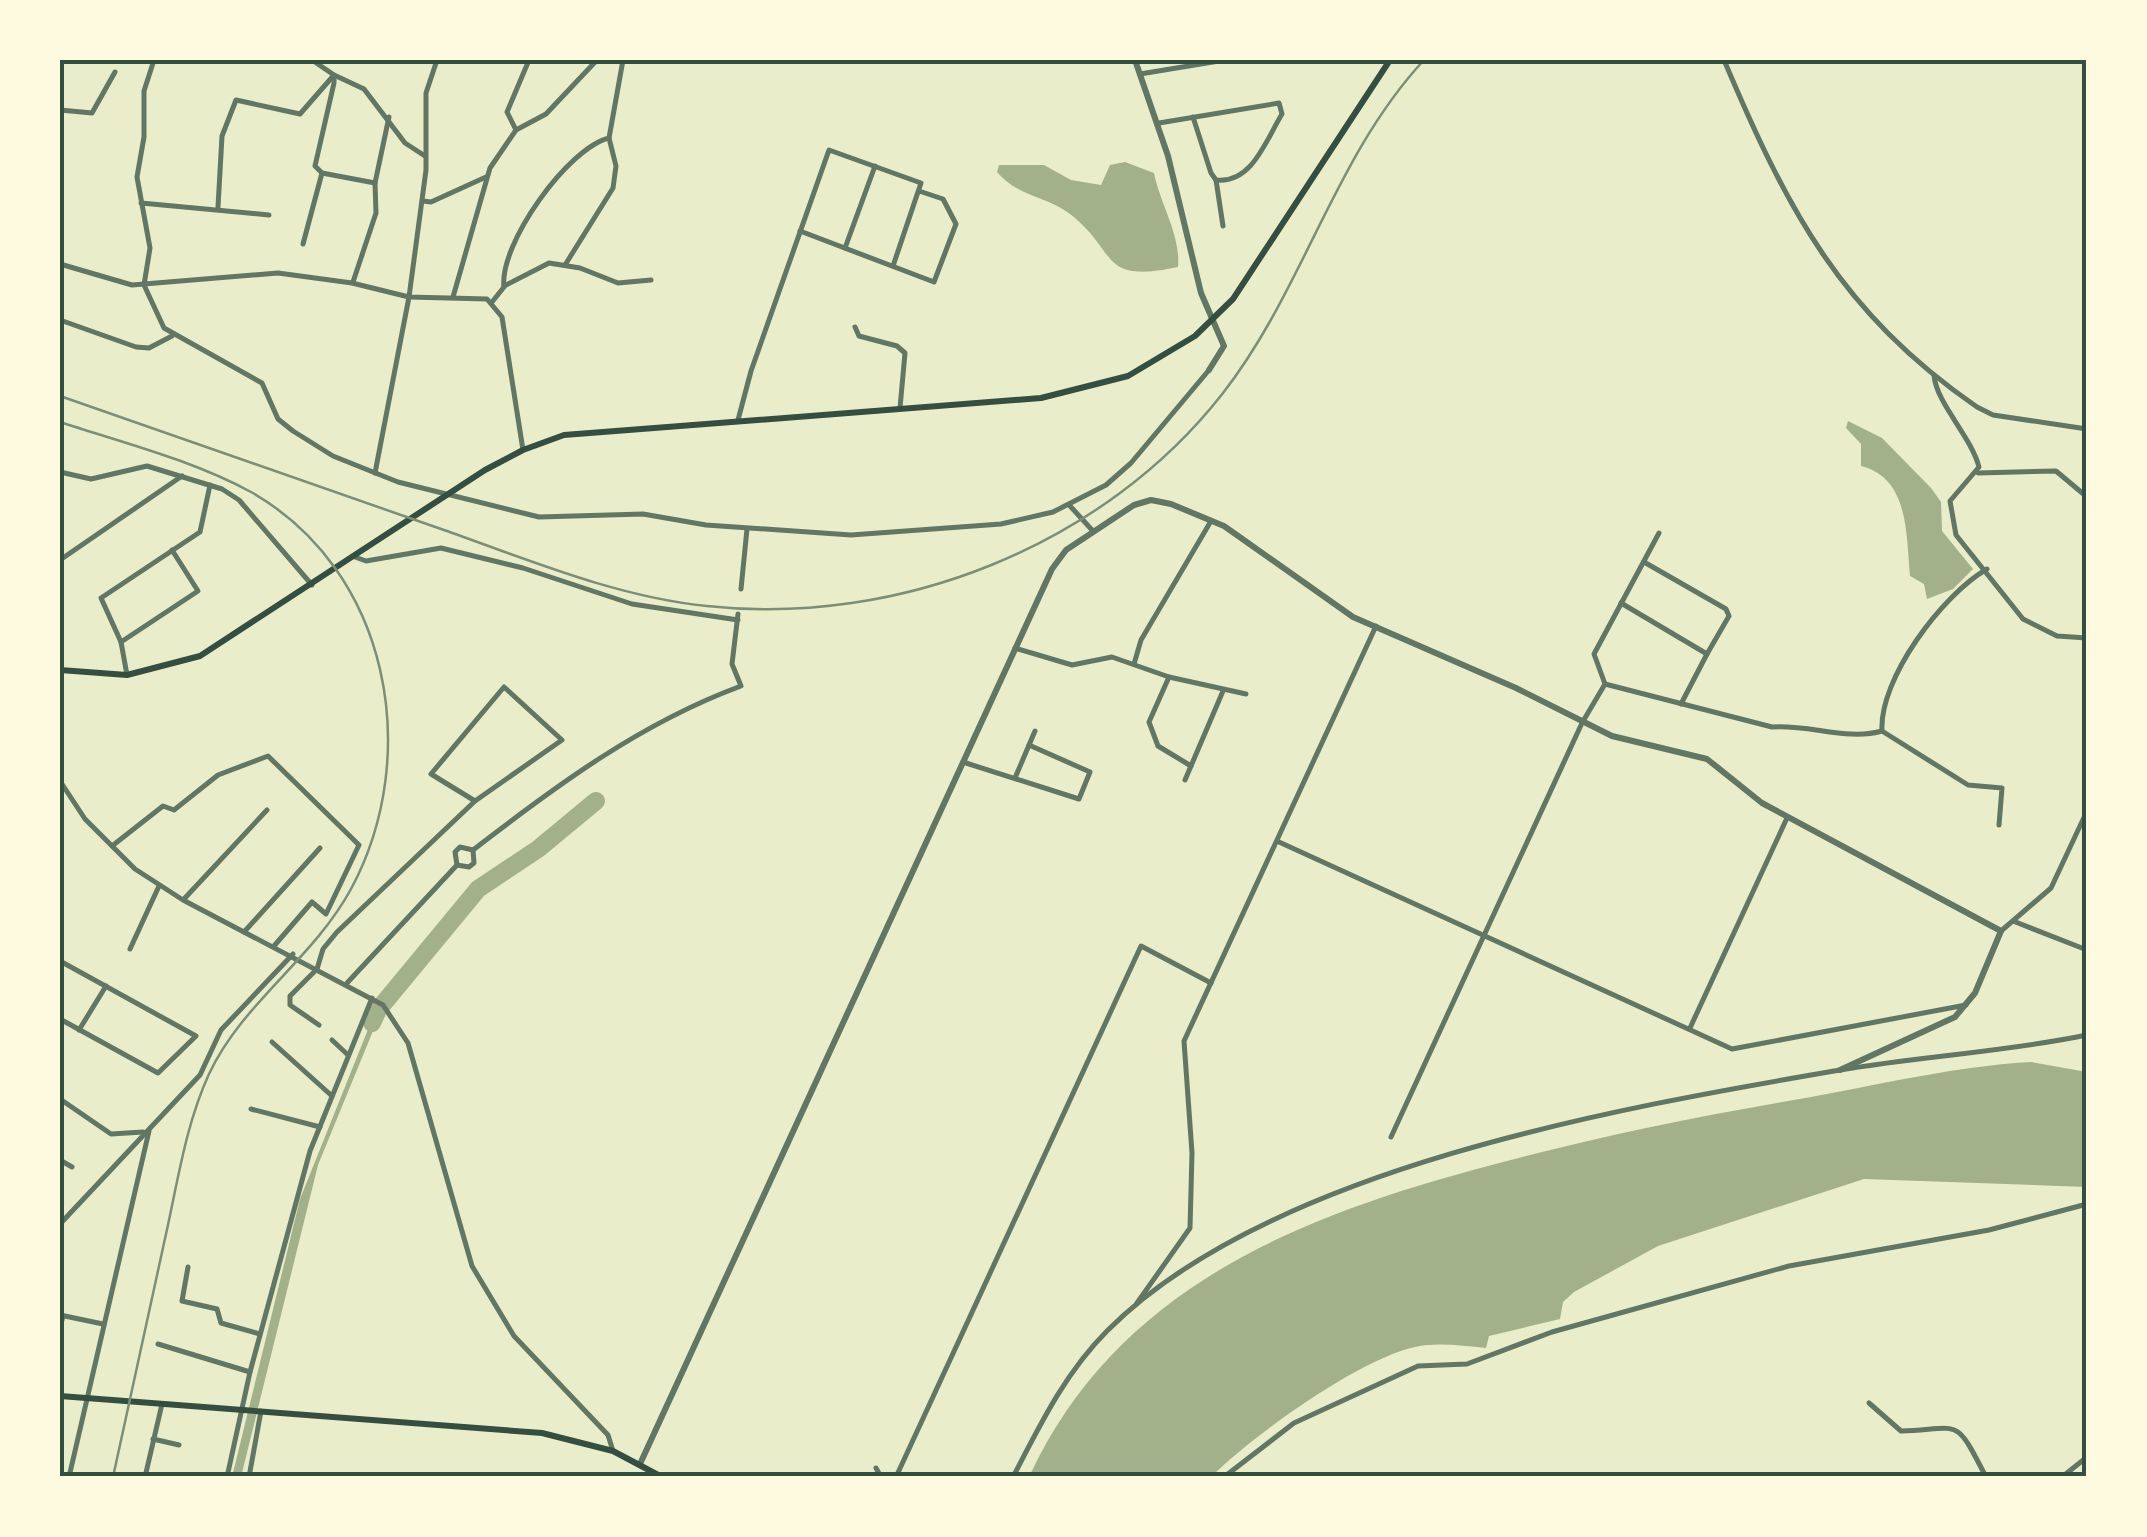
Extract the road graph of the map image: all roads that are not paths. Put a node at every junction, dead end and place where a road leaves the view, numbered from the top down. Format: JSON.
{"nodes":[{"id":1,"x":154,"y":60,"type":"edge"},
{"id":2,"x":312,"y":60,"type":"edge"},
{"id":3,"x":437,"y":60,"type":"edge"},
{"id":4,"x":529,"y":60,"type":"edge"},
{"id":5,"x":597,"y":60,"type":"edge"},
{"id":6,"x":622,"y":60,"type":"edge"},
{"id":7,"x":1135,"y":60,"type":"edge"},
{"id":8,"x":1225,"y":60,"type":"edge"},
{"id":9,"x":1390,"y":60,"type":"edge"},
{"id":10,"x":1724,"y":60,"type":"edge"},
{"id":11,"x":116,"y":72,"type":"dead end"},
{"id":12,"x":1140,"y":74,"type":"junction"},
{"id":13,"x":334,"y":75,"type":"junction"},
{"id":14,"x":60,"y":110,"type":"edge"},
{"id":15,"x":389,"y":117,"type":"junction"},
{"id":16,"x":1193,"y":117,"type":"junction"},
{"id":17,"x":1159,"y":123,"type":"junction"},
{"id":18,"x":516,"y":130,"type":"junction"},
{"id":19,"x":609,"y":138,"type":"junction"},
{"id":20,"x":424,"y":156,"type":"junction"},
{"id":21,"x":875,"y":166,"type":"junction"},
{"id":22,"x":322,"y":173,"type":"junction"},
{"id":23,"x":486,"y":177,"type":"junction"},
{"id":24,"x":1216,"y":180,"type":"junction"},
{"id":25,"x":375,"y":183,"type":"junction"},
{"id":26,"x":919,"y":191,"type":"junction"},
{"id":27,"x":422,"y":201,"type":"junction"},
{"id":28,"x":141,"y":204,"type":"junction"},
{"id":29,"x":218,"y":208,"type":"junction"},
{"id":30,"x":269,"y":215,"type":"dead end"},
{"id":31,"x":1223,"y":226,"type":"dead end"},
{"id":32,"x":800,"y":231,"type":"junction"},
{"id":33,"x":302,"y":244,"type":"dead end"},
{"id":34,"x":845,"y":248,"type":"junction"},
{"id":35,"x":60,"y":264,"type":"edge"},
{"id":36,"x":565,"y":265,"type":"junction"},
{"id":37,"x":892,"y":266,"type":"junction"},
{"id":38,"x":651,"y":280,"type":"dead end"},
{"id":39,"x":352,"y":283,"type":"junction"},
{"id":40,"x":144,"y":285,"type":"junction"},
{"id":41,"x":504,"y":287,"type":"junction"},
{"id":42,"x":453,"y":297,"type":"junction"},
{"id":43,"x":408,"y":298,"type":"junction"},
{"id":44,"x":492,"y":302,"type":"junction"},
{"id":45,"x":60,"y":320,"type":"edge"},
{"id":46,"x":1212,"y":321,"type":"junction"},
{"id":47,"x":856,"y":327,"type":"dead end"},
{"id":48,"x":172,"y":336,"type":"junction"},
{"id":49,"x":1209,"y":370,"type":"joint"},
{"id":50,"x":1934,"y":375,"type":"junction"},
{"id":51,"x":900,"y":408,"type":"junction"},
{"id":52,"x":738,"y":420,"type":"junction"},
{"id":53,"x":2087,"y":429,"type":"edge"},
{"id":54,"x":523,"y":450,"type":"junction"},
{"id":55,"x":60,"y":472,"type":"edge"},
{"id":56,"x":375,"y":473,"type":"junction"},
{"id":57,"x":1978,"y":473,"type":"junction"},
{"id":58,"x":182,"y":476,"type":"junction"},
{"id":59,"x":210,"y":485,"type":"junction"},
{"id":60,"x":2087,"y":497,"type":"edge"},
{"id":61,"x":1070,"y":506,"type":"junction"},
{"id":62,"x":1212,"y":521,"type":"junction"},
{"id":63,"x":747,"y":529,"type":"junction"},
{"id":64,"x":1092,"y":532,"type":"junction"},
{"id":65,"x":1658,"y":533,"type":"dead end"},
{"id":66,"x":172,"y":550,"type":"junction"},
{"id":67,"x":355,"y":557,"type":"junction"},
{"id":68,"x":60,"y":560,"type":"edge"},
{"id":69,"x":1644,"y":562,"type":"junction"},
{"id":70,"x":1986,"y":569,"type":"junction"},
{"id":71,"x":312,"y":585,"type":"junction"},
{"id":72,"x":741,"y":589,"type":"dead end"},
{"id":73,"x":1621,"y":603,"type":"junction"},
{"id":74,"x":1376,"y":626,"type":"junction"},
{"id":75,"x":2087,"y":638,"type":"edge"},
{"id":76,"x":122,"y":642,"type":"junction"},
{"id":77,"x":1015,"y":648,"type":"junction"},
{"id":78,"x":1707,"y":654,"type":"junction"},
{"id":79,"x":1134,"y":664,"type":"junction"},
{"id":80,"x":60,"y":670,"type":"edge"},
{"id":81,"x":127,"y":676,"type":"junction"},
{"id":82,"x":1168,"y":678,"type":"junction"},
{"id":83,"x":1605,"y":684,"type":"junction"},
{"id":84,"x":1223,"y":690,"type":"junction"},
{"id":85,"x":1246,"y":694,"type":"dead end"},
{"id":86,"x":1680,"y":704,"type":"junction"},
{"id":87,"x":1582,"y":723,"type":"junction"},
{"id":88,"x":1035,"y":732,"type":"dead end"},
{"id":89,"x":1882,"y":732,"type":"junction"},
{"id":90,"x":1029,"y":744,"type":"junction"},
{"id":91,"x":963,"y":762,"type":"junction"},
{"id":92,"x":1191,"y":766,"type":"junction"},
{"id":93,"x":1015,"y":778,"type":"junction"},
{"id":94,"x":1185,"y":780,"type":"dead end"},
{"id":95,"x":60,"y":781,"type":"edge"},
{"id":96,"x":475,"y":800,"type":"junction"},
{"id":97,"x":267,"y":810,"type":"dead end"},
{"id":98,"x":2087,"y":811,"type":"edge"},
{"id":99,"x":1788,"y":816,"type":"junction"},
{"id":100,"x":1999,"y":825,"type":"dead end"},
{"id":101,"x":1279,"y":842,"type":"junction"},
{"id":102,"x":112,"y":846,"type":"junction"},
{"id":103,"x":320,"y":848,"type":"dead end"},
{"id":104,"x":473,"y":850,"type":"junction"},
{"id":105,"x":457,"y":865,"type":"junction"},
{"id":106,"x":159,"y":886,"type":"junction"},
{"id":107,"x":183,"y":900,"type":"junction"},
{"id":108,"x":2013,"y":921,"type":"junction"},
{"id":109,"x":2002,"y":931,"type":"junction"},
{"id":110,"x":244,"y":932,"type":"junction"},
{"id":111,"x":1485,"y":934,"type":"junction"},
{"id":112,"x":274,"y":946,"type":"junction"},
{"id":113,"x":130,"y":948,"type":"dead end"},
{"id":114,"x":2087,"y":950,"type":"edge"},
{"id":115,"x":293,"y":954,"type":"junction"},
{"id":116,"x":60,"y":961,"type":"edge"},
{"id":117,"x":317,"y":968,"type":"junction"},
{"id":118,"x":1211,"y":983,"type":"junction"},
{"id":119,"x":347,"y":984,"type":"junction"},
{"id":120,"x":106,"y":986,"type":"junction"},
{"id":121,"x":372,"y":998,"type":"junction"},
{"id":122,"x":1967,"y":1006,"type":"junction"},
{"id":123,"x":60,"y":1019,"type":"edge"},
{"id":124,"x":319,"y":1025,"type":"dead end"},
{"id":125,"x":1690,"y":1028,"type":"junction"},
{"id":126,"x":79,"y":1030,"type":"junction"},
{"id":127,"x":2087,"y":1035,"type":"edge"},
{"id":128,"x":332,"y":1040,"type":"dead end"},
{"id":129,"x":272,"y":1042,"type":"dead end"},
{"id":130,"x":348,"y":1056,"type":"junction"},
{"id":131,"x":1840,"y":1070,"type":"junction"},
{"id":132,"x":332,"y":1096,"type":"junction"},
{"id":133,"x":60,"y":1100,"type":"edge"},
{"id":134,"x":251,"y":1110,"type":"dead end"},
{"id":135,"x":320,"y":1127,"type":"junction"},
{"id":136,"x":150,"y":1128,"type":"junction"},
{"id":137,"x":1392,"y":1137,"type":"dead end"},
{"id":138,"x":60,"y":1160,"type":"edge"},
{"id":139,"x":72,"y":1166,"type":"dead end"},
{"id":140,"x":2087,"y":1204,"type":"edge"},
{"id":141,"x":60,"y":1224,"type":"edge"},
{"id":142,"x":188,"y":1267,"type":"dead end"},
{"id":143,"x":1136,"y":1306,"type":"junction"},
{"id":144,"x":62,"y":1316,"type":"edge"},
{"id":145,"x":103,"y":1324,"type":"junction"},
{"id":146,"x":60,"y":1328,"type":"edge"},
{"id":147,"x":260,"y":1334,"type":"junction"},
{"id":148,"x":158,"y":1344,"type":"dead end"},
{"id":149,"x":250,"y":1372,"type":"junction"},
{"id":150,"x":60,"y":1396,"type":"edge"},
{"id":151,"x":88,"y":1398,"type":"junction"},
{"id":152,"x":1869,"y":1402,"type":"dead end"},
{"id":153,"x":162,"y":1404,"type":"junction"},
{"id":154,"x":243,"y":1409,"type":"junction"},
{"id":155,"x":260,"y":1410,"type":"junction"},
{"id":156,"x":152,"y":1439,"type":"junction"},
{"id":157,"x":179,"y":1445,"type":"dead end"},
{"id":158,"x":613,"y":1451,"type":"junction"},
{"id":159,"x":2086,"y":1458,"type":"edge"},
{"id":160,"x":640,"y":1464,"type":"junction"},
{"id":161,"x":876,"y":1468,"type":"dead end"},
{"id":162,"x":69,"y":1477,"type":"edge"},
{"id":163,"x":146,"y":1477,"type":"edge"},
{"id":164,"x":227,"y":1477,"type":"edge"},
{"id":165,"x":248,"y":1477,"type":"edge"},
{"id":166,"x":662,"y":1477,"type":"edge"},
{"id":167,"x":881,"y":1477,"type":"edge"},
{"id":168,"x":896,"y":1477,"type":"edge"},
{"id":169,"x":1013,"y":1477,"type":"edge"},
{"id":170,"x":1224,"y":1477,"type":"edge"},
{"id":171,"x":1986,"y":1477,"type":"edge"},
{"id":172,"x":2062,"y":1477,"type":"edge"}],
"edges":[{"from":1,"to":28,"type":"street"},
{"from":2,"to":13,"type":"street"},
{"from":3,"to":20,"type":"street"},
{"from":4,"to":18,"type":"street"},
{"from":5,"to":18,"type":"street"},
{"from":6,"to":19,"type":"street"},
{"from":7,"to":12,"type":"street"},
{"from":8,"to":12,"type":"street"},
{"from":9,"to":46,"type":"main road"},
{"from":10,"to":50,"type":"street"},
{"from":11,"to":14,"type":"street"},
{"from":12,"to":17,"type":"street"},
{"from":13,"to":15,"type":"street"},
{"from":13,"to":22,"type":"street"},
{"from":13,"to":29,"type":"street"},
{"from":15,"to":20,"type":"street"},
{"from":15,"to":25,"type":"street"},
{"from":16,"to":17,"type":"street"},
{"from":16,"to":24,"type":"street"},
{"from":16,"to":24,"type":"street"},
{"from":17,"to":46,"type":"street"},
{"from":18,"to":23,"type":"street"},
{"from":19,"to":36,"type":"street"},
{"from":19,"to":41,"type":"street"},
{"from":20,"to":27,"type":"street"},
{"from":21,"to":26,"type":"street"},
{"from":21,"to":32,"type":"street"},
{"from":21,"to":34,"type":"street"},
{"from":22,"to":25,"type":"street"},
{"from":22,"to":33,"type":"street"},
{"from":23,"to":27,"type":"street"},
{"from":23,"to":42,"type":"street"},
{"from":24,"to":31,"type":"street"},
{"from":25,"to":39,"type":"street"},
{"from":26,"to":37,"type":"street"},
{"from":26,"to":37,"type":"street"},
{"from":27,"to":43,"type":"street"},
{"from":28,"to":29,"type":"street"},
{"from":28,"to":40,"type":"street"},
{"from":29,"to":30,"type":"street"},
{"from":32,"to":34,"type":"street"},
{"from":32,"to":52,"type":"street"},
{"from":34,"to":37,"type":"street"},
{"from":35,"to":40,"type":"street"},
{"from":36,"to":38,"type":"street"},
{"from":36,"to":41,"type":"street"},
{"from":39,"to":40,"type":"street"},
{"from":39,"to":43,"type":"street"},
{"from":40,"to":48,"type":"street"},
{"from":41,"to":44,"type":"street"},
{"from":42,"to":43,"type":"street"},
{"from":42,"to":44,"type":"street"},
{"from":43,"to":56,"type":"street"},
{"from":44,"to":54,"type":"street"},
{"from":45,"to":48,"type":"street"},
{"from":46,"to":49,"type":"street"},
{"from":46,"to":51,"type":"main road"},
{"from":47,"to":51,"type":"street"},
{"from":48,"to":56,"type":"street"},
{"from":49,"to":61,"type":"street"},
{"from":50,"to":53,"type":"street"},
{"from":50,"to":57,"type":"street"},
{"from":51,"to":52,"type":"main road"},
{"from":52,"to":54,"type":"main road"},
{"from":54,"to":67,"type":"main road"},
{"from":55,"to":58,"type":"street"},
{"from":56,"to":63,"type":"street"},
{"from":57,"to":60,"type":"street"},
{"from":57,"to":70,"type":"street"},
{"from":58,"to":59,"type":"street"},
{"from":58,"to":68,"type":"street"},
{"from":59,"to":66,"type":"street"},
{"from":59,"to":71,"type":"street"},
{"from":61,"to":63,"type":"street"},
{"from":61,"to":64,"type":"street"},
{"from":62,"to":64,"type":"street"},
{"from":62,"to":74,"type":"street"},
{"from":62,"to":79,"type":"street"},
{"from":63,"to":72,"type":"street"},
{"from":64,"to":77,"type":"street"},
{"from":65,"to":69,"type":"street"},
{"from":66,"to":76,"type":"street"},
{"from":66,"to":76,"type":"street"},
{"from":67,"to":71,"type":"main road"},
{"from":67,"to":104,"type":"street"},
{"from":69,"to":73,"type":"street"},
{"from":69,"to":78,"type":"street"},
{"from":70,"to":75,"type":"street"},
{"from":70,"to":89,"type":"street"},
{"from":71,"to":81,"type":"main road"},
{"from":73,"to":78,"type":"street"},
{"from":73,"to":83,"type":"street"},
{"from":74,"to":87,"type":"street"},
{"from":74,"to":101,"type":"street"},
{"from":76,"to":81,"type":"street"},
{"from":77,"to":79,"type":"street"},
{"from":77,"to":91,"type":"street"},
{"from":78,"to":86,"type":"street"},
{"from":79,"to":82,"type":"street"},
{"from":80,"to":81,"type":"main road"},
{"from":82,"to":84,"type":"street"},
{"from":82,"to":92,"type":"street"},
{"from":83,"to":86,"type":"street"},
{"from":83,"to":87,"type":"street"},
{"from":84,"to":85,"type":"street"},
{"from":84,"to":92,"type":"street"},
{"from":86,"to":89,"type":"street"},
{"from":87,"to":99,"type":"street"},
{"from":87,"to":111,"type":"street"},
{"from":88,"to":90,"type":"street"},
{"from":89,"to":100,"type":"street"},
{"from":90,"to":93,"type":"street"},
{"from":90,"to":93,"type":"street"},
{"from":91,"to":93,"type":"street"},
{"from":91,"to":160,"type":"street"},
{"from":92,"to":94,"type":"street"},
{"from":95,"to":102,"type":"street"},
{"from":96,"to":96,"type":"street"},
{"from":96,"to":117,"type":"street"},
{"from":97,"to":107,"type":"street"},
{"from":98,"to":108,"type":"street"},
{"from":99,"to":109,"type":"street"},
{"from":99,"to":125,"type":"street"},
{"from":101,"to":111,"type":"street"},
{"from":101,"to":118,"type":"street"},
{"from":102,"to":106,"type":"street"},
{"from":102,"to":112,"type":"street"},
{"from":103,"to":110,"type":"street"},
{"from":104,"to":105,"type":"street"},
{"from":104,"to":105,"type":"street"},
{"from":105,"to":119,"type":"street"},
{"from":106,"to":107,"type":"street"},
{"from":106,"to":113,"type":"street"},
{"from":107,"to":110,"type":"street"},
{"from":108,"to":109,"type":"street"},
{"from":108,"to":114,"type":"street"},
{"from":109,"to":122,"type":"street"},
{"from":110,"to":112,"type":"street"},
{"from":111,"to":125,"type":"street"},
{"from":111,"to":137,"type":"street"},
{"from":112,"to":115,"type":"street"},
{"from":115,"to":117,"type":"street"},
{"from":115,"to":136,"type":"street"},
{"from":116,"to":120,"type":"street"},
{"from":117,"to":119,"type":"street"},
{"from":117,"to":124,"type":"street"},
{"from":118,"to":143,"type":"street"},
{"from":118,"to":168,"type":"street"},
{"from":119,"to":121,"type":"street"},
{"from":120,"to":126,"type":"street"},
{"from":120,"to":126,"type":"street"},
{"from":121,"to":130,"type":"street"},
{"from":121,"to":158,"type":"street"},
{"from":122,"to":125,"type":"street"},
{"from":122,"to":131,"type":"street"},
{"from":123,"to":126,"type":"street"},
{"from":127,"to":131,"type":"street"},
{"from":128,"to":130,"type":"street"},
{"from":129,"to":132,"type":"street"},
{"from":130,"to":132,"type":"street"},
{"from":131,"to":143,"type":"street"},
{"from":132,"to":135,"type":"street"},
{"from":133,"to":136,"type":"street"},
{"from":134,"to":135,"type":"street"},
{"from":135,"to":147,"type":"street"},
{"from":136,"to":141,"type":"street"},
{"from":136,"to":145,"type":"street"},
{"from":138,"to":139,"type":"street"},
{"from":140,"to":170,"type":"street"},
{"from":142,"to":147,"type":"street"},
{"from":143,"to":169,"type":"street"},
{"from":144,"to":145,"type":"street"},
{"from":144,"to":146,"type":"street"},
{"from":145,"to":151,"type":"street"},
{"from":147,"to":149,"type":"street"},
{"from":148,"to":149,"type":"street"},
{"from":149,"to":154,"type":"street"},
{"from":150,"to":151,"type":"main road"},
{"from":151,"to":153,"type":"main road"},
{"from":151,"to":162,"type":"street"},
{"from":152,"to":171,"type":"street"},
{"from":153,"to":154,"type":"main road"},
{"from":153,"to":156,"type":"street"},
{"from":154,"to":155,"type":"main road"},
{"from":154,"to":164,"type":"street"},
{"from":155,"to":158,"type":"main road"},
{"from":155,"to":165,"type":"street"},
{"from":156,"to":157,"type":"street"},
{"from":156,"to":163,"type":"street"},
{"from":158,"to":160,"type":"main road"},
{"from":159,"to":172,"type":"street"},
{"from":160,"to":166,"type":"main road"},
{"from":161,"to":167,"type":"street"}]}
